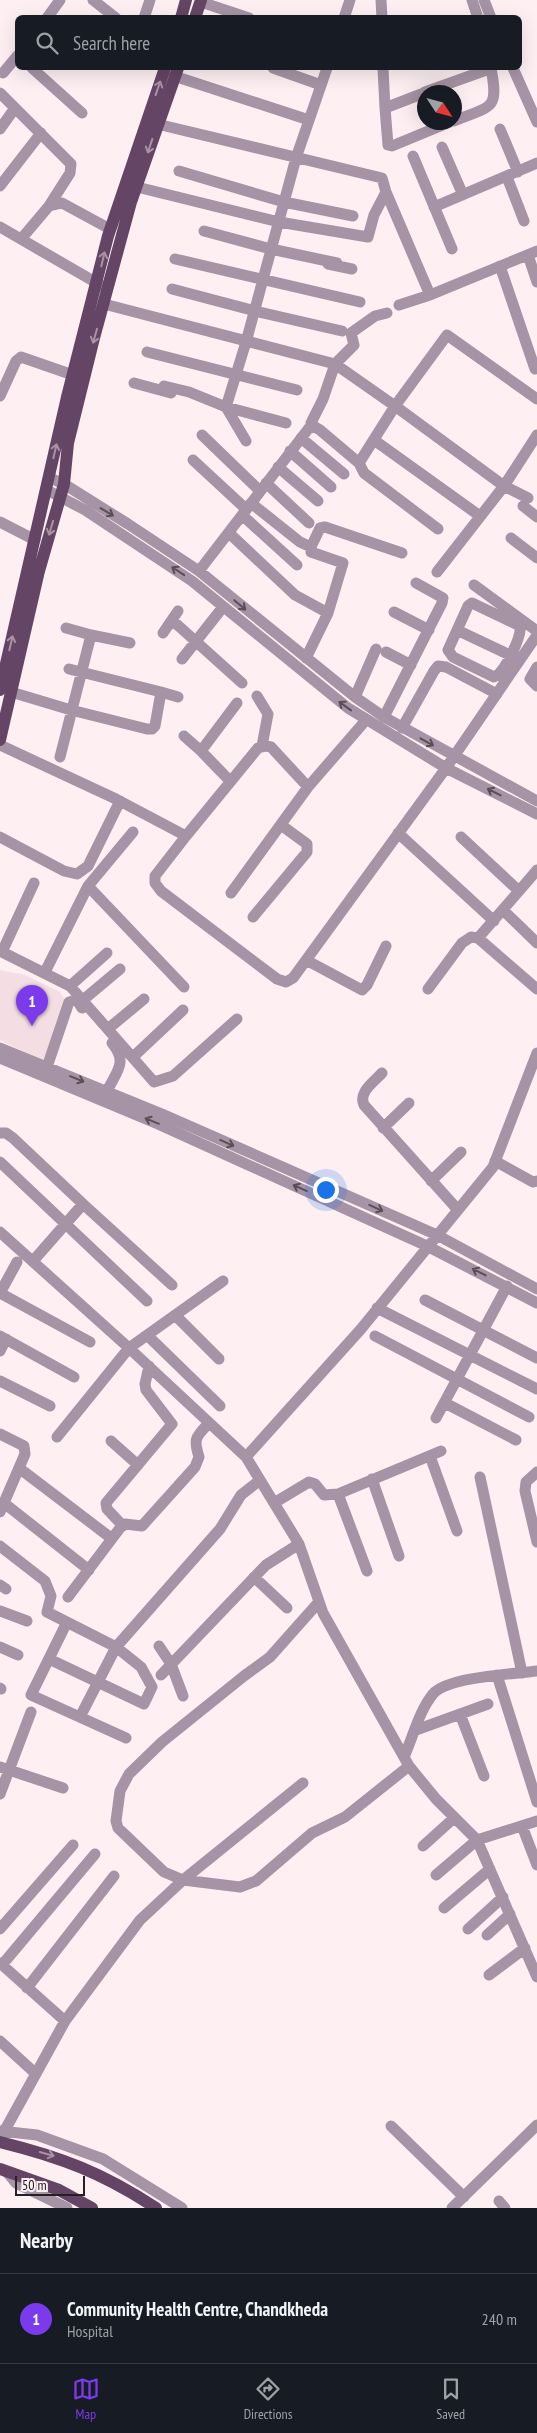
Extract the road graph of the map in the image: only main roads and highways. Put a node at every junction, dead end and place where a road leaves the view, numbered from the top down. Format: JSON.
{"nodes":[{"id":1,"x":186,"y":0,"type":"edge"},
{"id":2,"x":201,"y":1,"type":"edge"},
{"id":3,"x":182,"y":15,"type":"edge"},
{"id":4,"x":196,"y":15,"type":"edge"},
{"id":5,"x":172,"y":70,"type":"edge"},
{"id":6,"x":103,"y":286,"type":"junction"},
{"id":7,"x":2,"y":669,"type":"edge"},
{"id":8,"x":6,"y":691,"type":"edge"},
{"id":9,"x":0,"y":740,"type":"edge"},
{"id":10,"x":1,"y":2136,"type":"edge"},
{"id":11,"x":2,"y":2170,"type":"edge"},
{"id":12,"x":92,"y":2208,"type":"edge"},
{"id":13,"x":156,"y":2208,"type":"edge"}],
"edges":[{"from":1,"to":3,"type":"main road"},
{"from":2,"to":4,"type":"main road"},
{"from":5,"to":6,"type":"main road","one_way":true},
{"from":6,"to":5,"type":"main road","one_way":true},
{"from":7,"to":6,"type":"main road","one_way":true},
{"from":6,"to":8,"type":"main road","one_way":true},
{"from":7,"to":8,"type":"main road"},
{"from":8,"to":9,"type":"main road"},
{"from":10,"to":13,"type":"main road","one_way":true},
{"from":11,"to":12,"type":"main road"}]}
